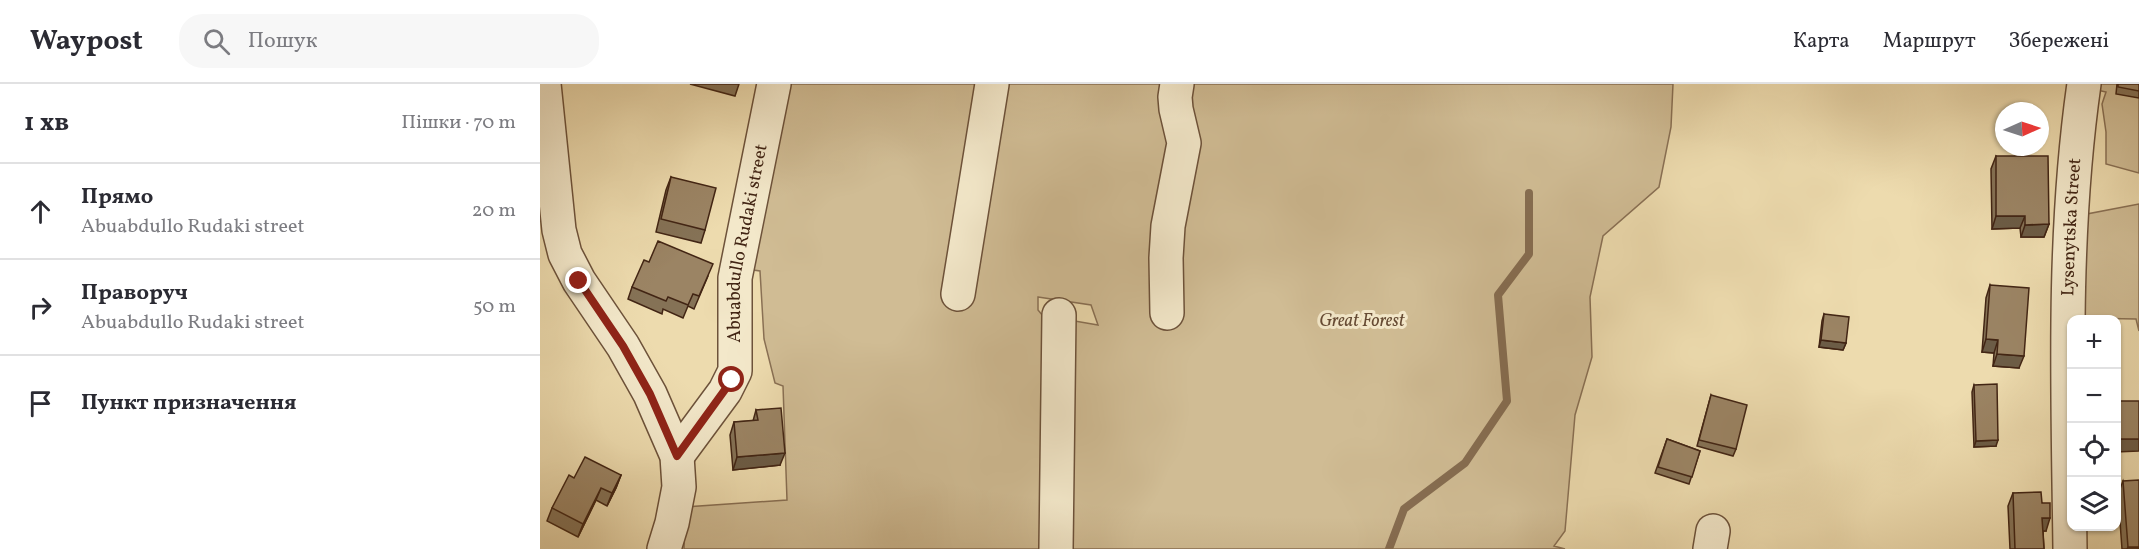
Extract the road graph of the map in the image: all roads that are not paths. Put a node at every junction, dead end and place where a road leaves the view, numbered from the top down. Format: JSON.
{"nodes":[{"id":1,"x":544,"y":84,"type":"edge"},
{"id":2,"x":774,"y":84,"type":"edge"},
{"id":3,"x":992,"y":84,"type":"edge"},
{"id":4,"x":1177,"y":84,"type":"edge"},
{"id":5,"x":2084,"y":84,"type":"edge"},
{"id":6,"x":958,"y":294,"type":"dead end"},
{"id":7,"x":1167,"y":313,"type":"dead end"},
{"id":8,"x":1059,"y":315,"type":"dead end"},
{"id":9,"x":677,"y":456,"type":"junction"},
{"id":10,"x":664,"y":549,"type":"edge"},
{"id":11,"x":1056,"y":549,"type":"edge"},
{"id":12,"x":2070,"y":549,"type":"edge"}],
"edges":[{"from":1,"to":9,"type":"street"},
{"from":2,"to":9,"type":"street","name":"Abuabdullo Rudaki street"},
{"from":3,"to":6,"type":"street"},
{"from":4,"to":7,"type":"street"},
{"from":5,"to":12,"type":"street","name":"Lysenytska Street"},
{"from":8,"to":11,"type":"street"},
{"from":9,"to":10,"type":"street"}]}
